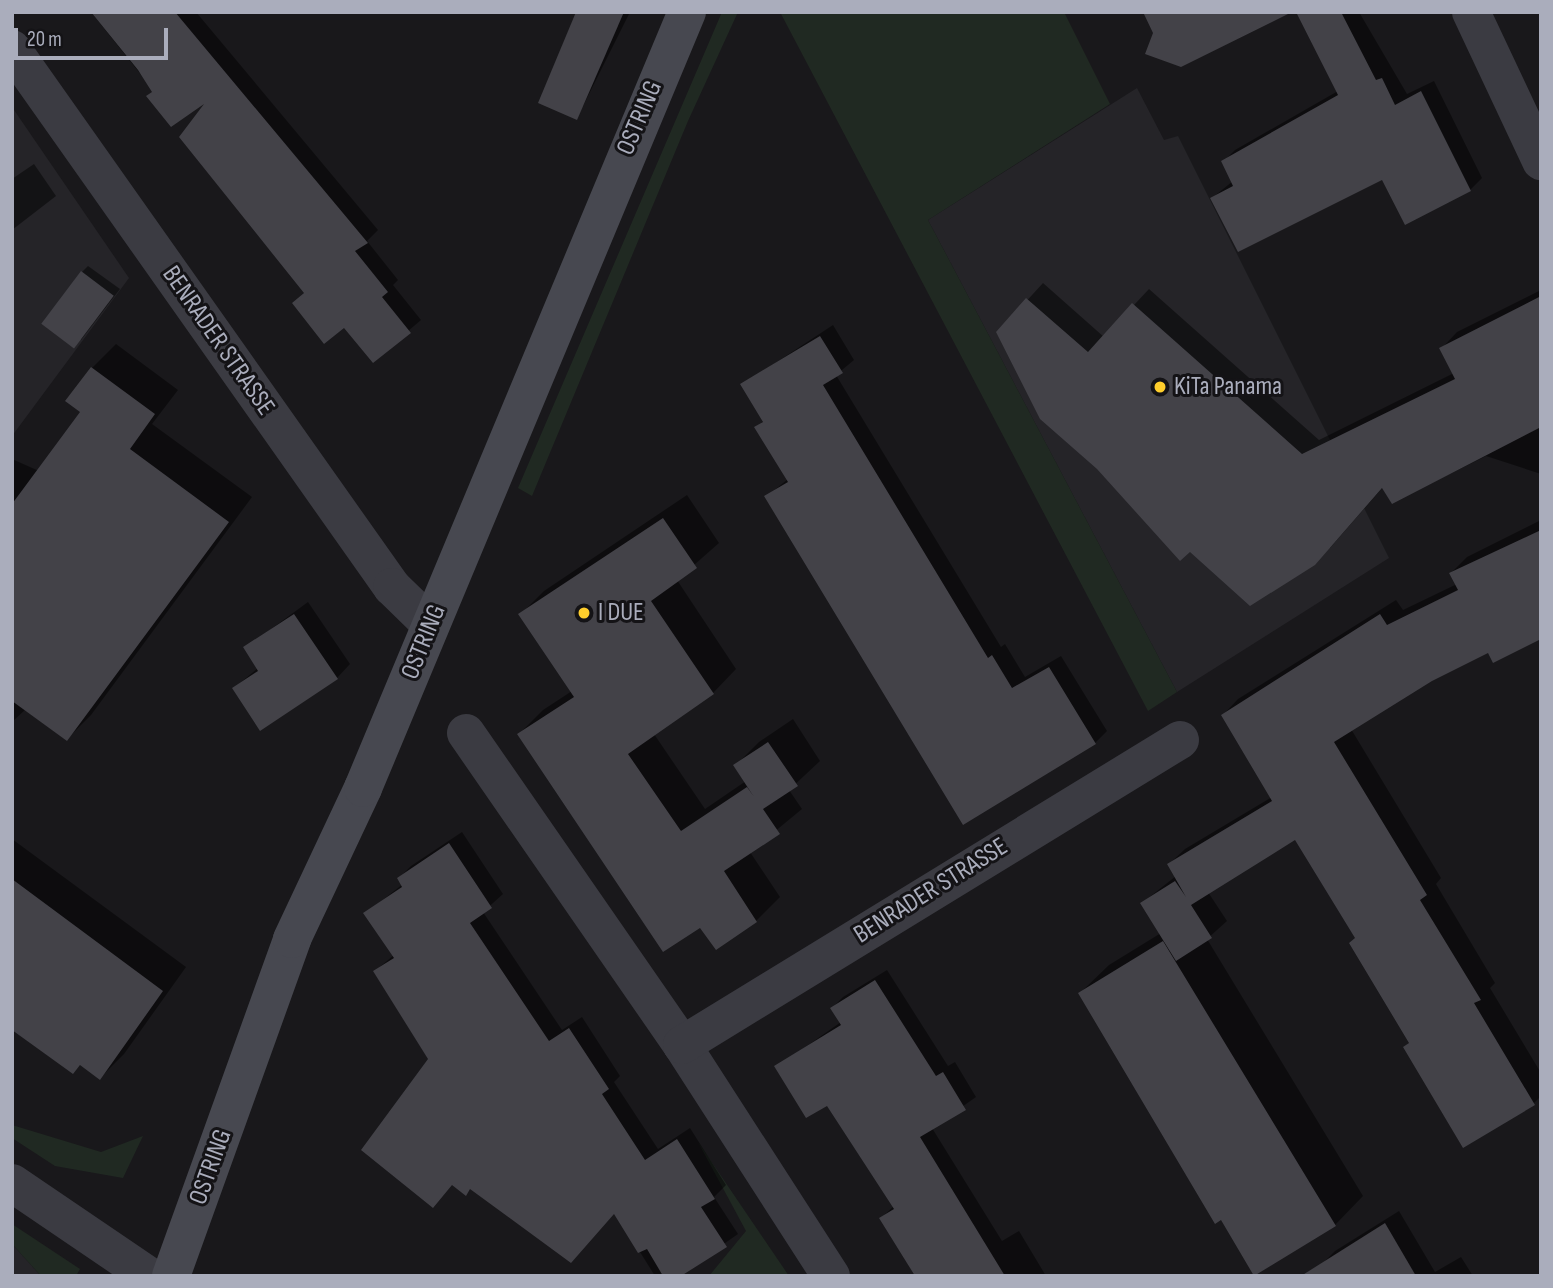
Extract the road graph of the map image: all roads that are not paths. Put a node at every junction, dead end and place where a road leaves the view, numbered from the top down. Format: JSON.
{"nodes":[{"id":1,"x":687,"y":12,"type":"edge"},
{"id":2,"x":1471,"y":12,"type":"edge"},
{"id":3,"x":12,"y":50,"type":"edge"},
{"id":4,"x":1541,"y":161,"type":"edge"},
{"id":5,"x":431,"y":625,"type":"junction"},
{"id":6,"x":466,"y":733,"type":"dead end"},
{"id":7,"x":1180,"y":740,"type":"dead end"},
{"id":8,"x":682,"y":1045,"type":"junction"},
{"id":9,"x":12,"y":1183,"type":"edge"},
{"id":10,"x":149,"y":1276,"type":"edge"},
{"id":11,"x":171,"y":1276,"type":"edge"},
{"id":12,"x":831,"y":1276,"type":"edge"}],
"edges":[{"from":1,"to":5,"type":"main road","name":"OSTRING"},
{"from":2,"to":4,"type":"street"},
{"from":3,"to":5,"type":"street","name":"BENRADER STRASSE"},
{"from":5,"to":11,"type":"main road","name":"OSTRING"},
{"from":6,"to":8,"type":"street"},
{"from":7,"to":8,"type":"street","name":"BENRADER STRASSE"},
{"from":8,"to":12,"type":"street"},
{"from":9,"to":10,"type":"street"}]}
